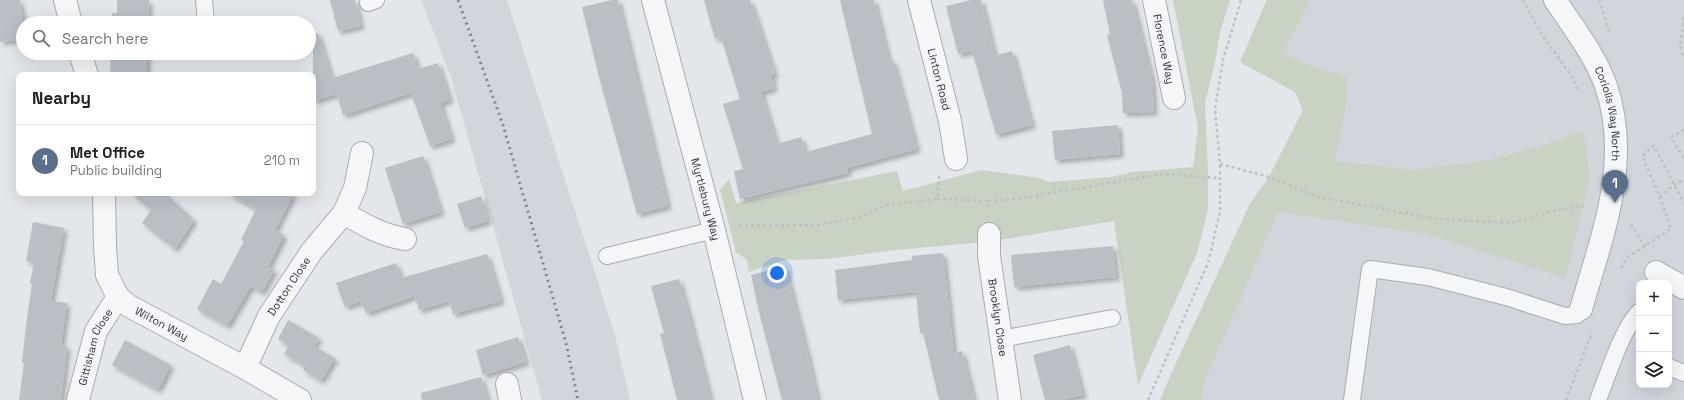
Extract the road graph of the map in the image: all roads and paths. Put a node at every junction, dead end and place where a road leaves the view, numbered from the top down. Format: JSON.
{"nodes":[{"id":1,"x":65,"y":0,"type":"edge"},
{"id":2,"x":204,"y":0,"type":"edge"},
{"id":3,"x":652,"y":0,"type":"edge"},
{"id":4,"x":1154,"y":0,"type":"edge"},
{"id":5,"x":1241,"y":0,"type":"edge"},
{"id":6,"x":1523,"y":0,"type":"edge"},
{"id":7,"x":1555,"y":0,"type":"edge"},
{"id":8,"x":924,"y":1,"type":"edge"},
{"id":9,"x":69,"y":16,"type":"edge"},
{"id":10,"x":205,"y":16,"type":"edge"},
{"id":11,"x":1684,"y":17,"type":"edge"},
{"id":12,"x":1684,"y":58,"type":"edge"},
{"id":13,"x":82,"y":60,"type":"edge"},
{"id":14,"x":86,"y":72,"type":"edge"},
{"id":15,"x":1580,"y":94,"type":"dead end"},
{"id":16,"x":1174,"y":98,"type":"dead end"},
{"id":17,"x":1684,"y":130,"type":"edge"},
{"id":18,"x":362,"y":153,"type":"dead end"},
{"id":19,"x":956,"y":159,"type":"joint"},
{"id":20,"x":1684,"y":159,"type":"edge"},
{"id":21,"x":1220,"y":164,"type":"junction"},
{"id":22,"x":1219,"y":178,"type":"junction"},
{"id":23,"x":1684,"y":179,"type":"edge"},
{"id":24,"x":1674,"y":184,"type":"junction"},
{"id":25,"x":104,"y":196,"type":"edge"},
{"id":26,"x":1660,"y":198,"type":"junction"},
{"id":27,"x":937,"y":199,"type":"junction"},
{"id":28,"x":988,"y":200,"type":"junction"},
{"id":29,"x":1684,"y":203,"type":"edge"},
{"id":30,"x":1610,"y":206,"type":"junction"},
{"id":31,"x":344,"y":213,"type":"junction"},
{"id":32,"x":714,"y":230,"type":"junction"},
{"id":33,"x":989,"y":234,"type":"joint"},
{"id":34,"x":405,"y":240,"type":"dead end"},
{"id":35,"x":1645,"y":245,"type":"junction"},
{"id":36,"x":607,"y":256,"type":"dead end"},
{"id":37,"x":1656,"y":272,"type":"joint"},
{"id":38,"x":1684,"y":289,"type":"edge"},
{"id":39,"x":1672,"y":292,"type":"edge"},
{"id":40,"x":118,"y":297,"type":"junction"},
{"id":41,"x":1581,"y":308,"type":"joint"},
{"id":42,"x":1636,"y":315,"type":"edge"},
{"id":43,"x":1112,"y":318,"type":"dead end"},
{"id":44,"x":1001,"y":339,"type":"junction"},
{"id":45,"x":245,"y":368,"type":"junction"},
{"id":46,"x":1672,"y":368,"type":"edge"},
{"id":47,"x":1684,"y":373,"type":"edge"},
{"id":48,"x":78,"y":400,"type":"edge"},
{"id":49,"x":300,"y":400,"type":"edge"},
{"id":50,"x":755,"y":400,"type":"edge"},
{"id":51,"x":1010,"y":400,"type":"edge"},
{"id":52,"x":1148,"y":400,"type":"edge"},
{"id":53,"x":1352,"y":400,"type":"edge"},
{"id":54,"x":1598,"y":400,"type":"edge"}],
"edges":[{"from":1,"to":9,"type":"street"},
{"from":2,"to":10,"type":"lane"},
{"from":3,"to":32,"type":"street","name":"Myrtlebury Way"},
{"from":4,"to":16,"type":"street","name":"Florence Way"},
{"from":5,"to":21,"type":"path"},
{"from":6,"to":15,"type":"path"},
{"from":7,"to":30,"type":"street","name":"Coriolis Way North"},
{"from":8,"to":19,"type":"street","name":"Linton Road"},
{"from":11,"to":12,"type":"path"},
{"from":13,"to":14,"type":"street"},
{"from":17,"to":20,"type":"path"},
{"from":18,"to":31,"type":"street","name":"Dotton Close"},
{"from":19,"to":27,"type":"path"},
{"from":21,"to":22,"type":"path"},
{"from":21,"to":30,"type":"path"},
{"from":22,"to":28,"type":"path"},
{"from":22,"to":52,"type":"path"},
{"from":23,"to":24,"type":"path"},
{"from":24,"to":26,"type":"path"},
{"from":24,"to":26,"type":"path"},
{"from":24,"to":29,"type":"path"},
{"from":25,"to":40,"type":"street","name":"Wilton Way"},
{"from":26,"to":35,"type":"path"},
{"from":27,"to":28,"type":"path"},
{"from":27,"to":32,"type":"path"},
{"from":28,"to":33,"type":"path"},
{"from":30,"to":35,"type":"path"},
{"from":30,"to":41,"type":"street","name":"Coriolis Way North"},
{"from":31,"to":34,"type":"street"},
{"from":31,"to":45,"type":"street","name":"Dotton Close"},
{"from":32,"to":36,"type":"lane"},
{"from":32,"to":50,"type":"street","name":"Myrtlebury Way"},
{"from":33,"to":44,"type":"street","name":"Brooklyn Close"},
{"from":35,"to":37,"type":"path"},
{"from":37,"to":38,"type":"street"},
{"from":38,"to":39,"type":"lane"},
{"from":40,"to":45,"type":"street","name":"Wilton Way"},
{"from":40,"to":48,"type":"street","name":"Gittisham Close"},
{"from":41,"to":53,"type":"lane"},
{"from":42,"to":54,"type":"lane"},
{"from":43,"to":44,"type":"lane"},
{"from":44,"to":51,"type":"street","name":"Brooklyn Close"},
{"from":45,"to":49,"type":"street","name":"Wilton Way"},
{"from":46,"to":47,"type":"lane"}]}
